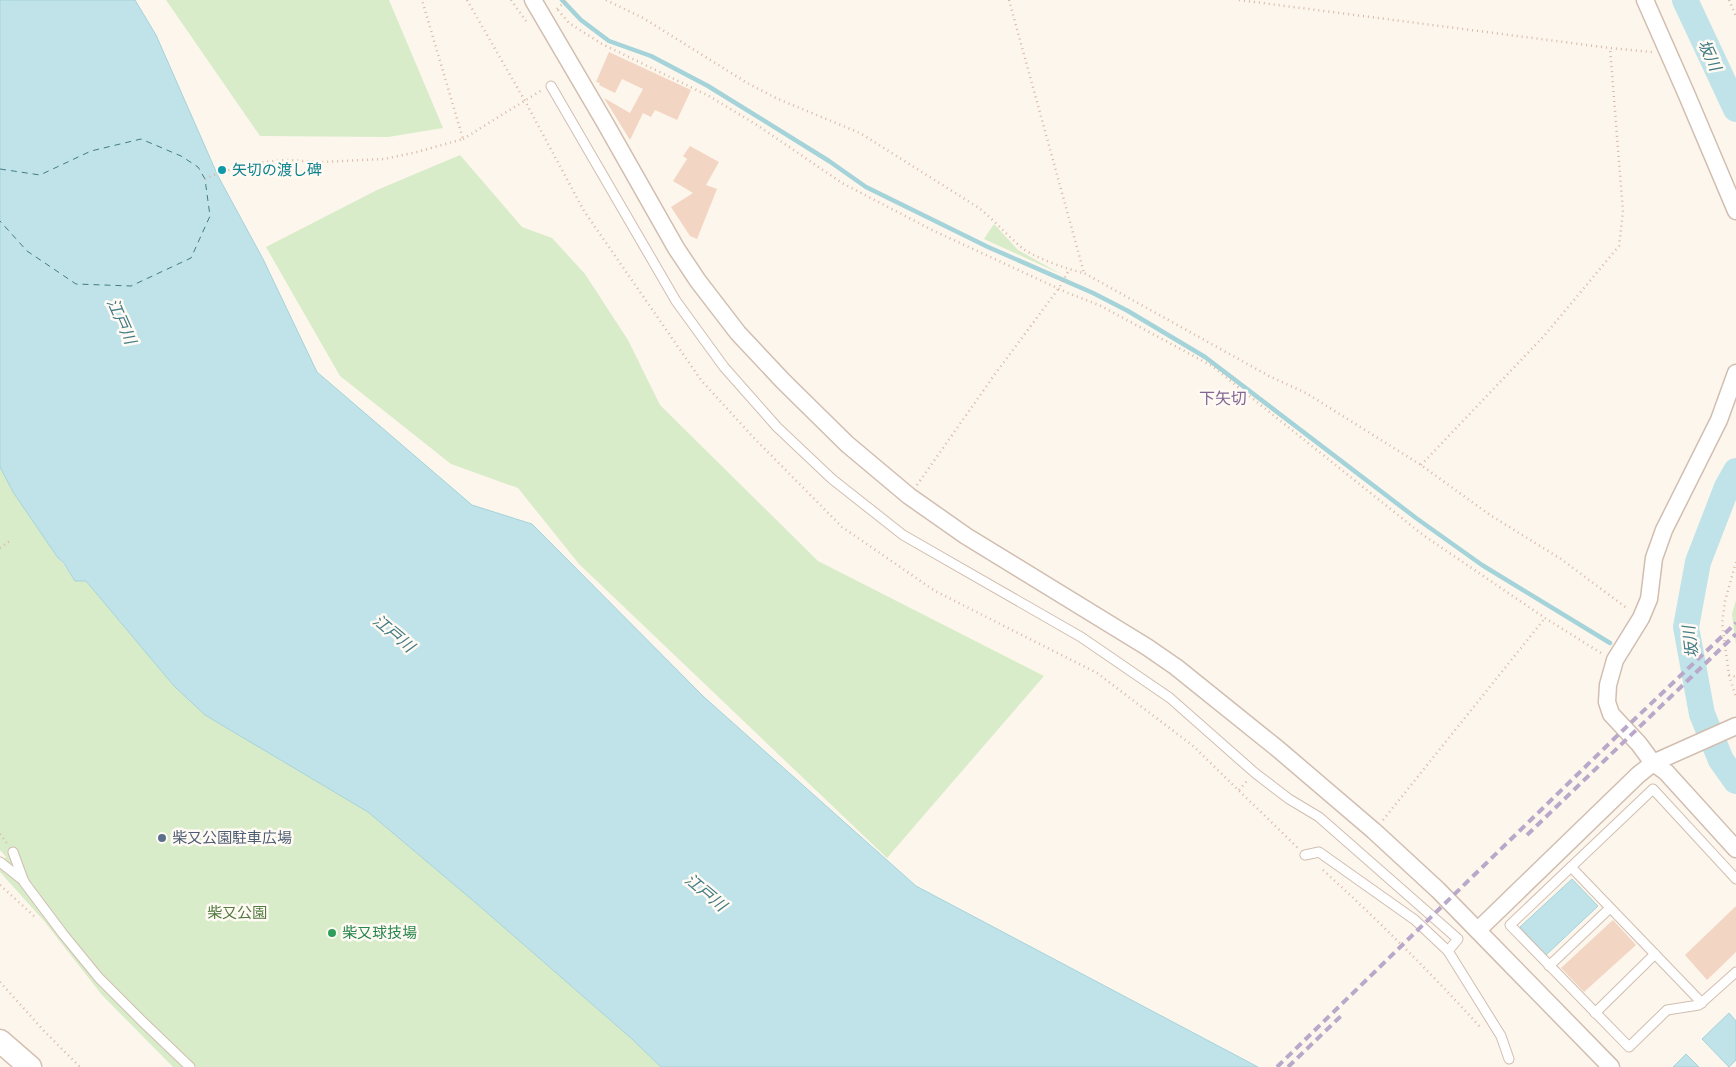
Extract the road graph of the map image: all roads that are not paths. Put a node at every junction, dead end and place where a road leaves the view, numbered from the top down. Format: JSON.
{"nodes":[{"id":1,"x":533,"y":0,"type":"edge"},
{"id":2,"x":1645,"y":0,"type":"edge"},
{"id":3,"x":550,"y":86,"type":"road end"},
{"id":4,"x":1736,"y":211,"type":"edge"},
{"id":5,"x":1736,"y":373,"type":"edge"},
{"id":6,"x":1736,"y":726,"type":"edge"},
{"id":7,"x":1653,"y":763,"type":"junction"},
{"id":8,"x":1736,"y":848,"type":"edge"},
{"id":9,"x":13,"y":852,"type":"dead end"},
{"id":10,"x":1305,"y":854,"type":"dead end"},
{"id":11,"x":0,"y":862,"type":"edge"},
{"id":12,"x":1571,"y":867,"type":"junction"},
{"id":13,"x":1736,"y":879,"type":"edge"},
{"id":14,"x":24,"y":882,"type":"junction"},
{"id":15,"x":1610,"y":908,"type":"junction"},
{"id":16,"x":1468,"y":935,"type":"junction"},
{"id":17,"x":1448,"y":951,"type":"junction"},
{"id":18,"x":1655,"y":954,"type":"junction"},
{"id":19,"x":1549,"y":966,"type":"junction"},
{"id":20,"x":1736,"y":972,"type":"edge"},
{"id":21,"x":1702,"y":1003,"type":"junction"},
{"id":22,"x":1595,"y":1013,"type":"junction"},
{"id":23,"x":0,"y":1041,"type":"edge"},
{"id":24,"x":1509,"y":1059,"type":"dead end"},
{"id":25,"x":30,"y":1067,"type":"edge"},
{"id":26,"x":190,"y":1067,"type":"edge"},
{"id":27,"x":1611,"y":1067,"type":"edge"}],
"edges":[{"from":1,"to":16,"type":"street"},
{"from":2,"to":4,"type":"street"},
{"from":3,"to":16,"type":"lane"},
{"from":5,"to":7,"type":"street"},
{"from":6,"to":7,"type":"street"},
{"from":7,"to":8,"type":"street"},
{"from":7,"to":16,"type":"street"},
{"from":9,"to":14,"type":"lane"},
{"from":10,"to":17,"type":"lane"},
{"from":11,"to":14,"type":"lane"},
{"from":12,"to":13,"type":"lane"},
{"from":12,"to":15,"type":"lane"},
{"from":12,"to":19,"type":"lane"},
{"from":14,"to":26,"type":"lane"},
{"from":15,"to":18,"type":"lane"},
{"from":15,"to":19,"type":"lane"},
{"from":16,"to":17,"type":"lane"},
{"from":16,"to":27,"type":"street"},
{"from":17,"to":24,"type":"lane"},
{"from":18,"to":21,"type":"lane"},
{"from":18,"to":22,"type":"lane"},
{"from":19,"to":22,"type":"lane"},
{"from":20,"to":21,"type":"lane"},
{"from":21,"to":22,"type":"lane"},
{"from":23,"to":25,"type":"main road"}]}
